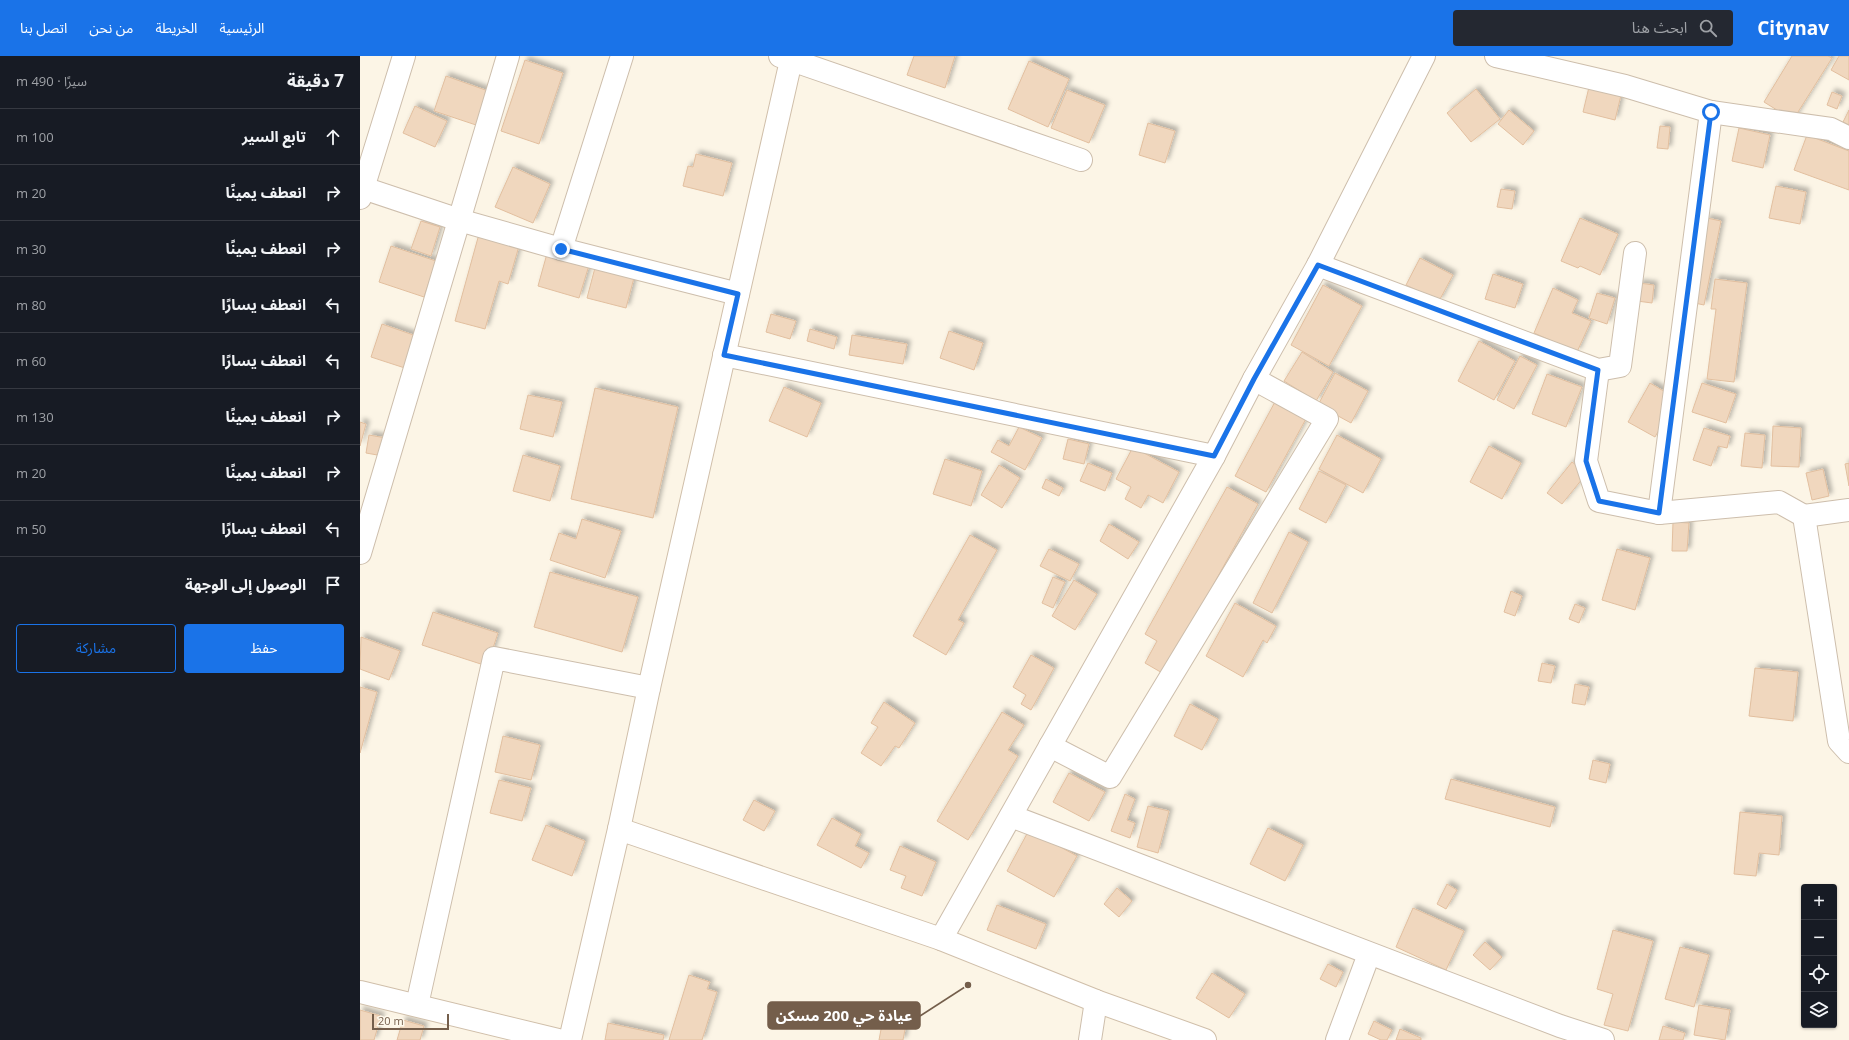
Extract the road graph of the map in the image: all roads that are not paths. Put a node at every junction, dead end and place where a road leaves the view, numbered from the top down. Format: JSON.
{"nodes":[{"id":1,"x":404,"y":56,"type":"edge"},
{"id":2,"x":508,"y":56,"type":"edge"},
{"id":3,"x":622,"y":56,"type":"edge"},
{"id":4,"x":1424,"y":56,"type":"edge"},
{"id":5,"x":1496,"y":56,"type":"edge"},
{"id":6,"x":788,"y":57,"type":"edge"},
{"id":7,"x":1711,"y":112,"type":"junction"},
{"id":8,"x":1849,"y":138,"type":"edge"},
{"id":9,"x":1081,"y":160,"type":"dead end"},
{"id":10,"x":363,"y":181,"type":"edge"},
{"id":11,"x":459,"y":220,"type":"junction"},
{"id":12,"x":561,"y":249,"type":"junction"},
{"id":13,"x":1635,"y":253,"type":"dead end"},
{"id":14,"x":1318,"y":265,"type":"junction"},
{"id":15,"x":738,"y":294,"type":"junction"},
{"id":16,"x":724,"y":355,"type":"junction"},
{"id":17,"x":1598,"y":370,"type":"junction"},
{"id":18,"x":1254,"y":379,"type":"junction"},
{"id":19,"x":1214,"y":456,"type":"junction"},
{"id":20,"x":1849,"y":510,"type":"edge"},
{"id":21,"x":1659,"y":513,"type":"junction"},
{"id":22,"x":1804,"y":516,"type":"junction"},
{"id":23,"x":360,"y":553,"type":"edge"},
{"id":24,"x":649,"y":688,"type":"junction"},
{"id":25,"x":1050,"y":746,"type":"junction"},
{"id":26,"x":1849,"y":752,"type":"edge"},
{"id":27,"x":1011,"y":816,"type":"junction"},
{"id":28,"x":619,"y":829,"type":"junction"},
{"id":29,"x":942,"y":939,"type":"junction"},
{"id":30,"x":1369,"y":954,"type":"junction"},
{"id":31,"x":360,"y":992,"type":"edge"},
{"id":32,"x":1096,"y":1001,"type":"junction"},
{"id":33,"x":417,"y":1005,"type":"junction"},
{"id":34,"x":1557,"y":1033,"type":"edge"},
{"id":35,"x":558,"y":1040,"type":"edge"},
{"id":36,"x":570,"y":1040,"type":"edge"},
{"id":37,"x":1090,"y":1040,"type":"edge"},
{"id":38,"x":1205,"y":1040,"type":"edge"},
{"id":39,"x":1338,"y":1040,"type":"edge"},
{"id":40,"x":1603,"y":1040,"type":"edge"}],
"edges":[{"from":1,"to":10,"type":"street"},
{"from":2,"to":11,"type":"street"},
{"from":3,"to":12,"type":"street"},
{"from":4,"to":14,"type":"street"},
{"from":5,"to":7,"type":"street"},
{"from":6,"to":9,"type":"street"},
{"from":6,"to":15,"type":"street"},
{"from":7,"to":8,"type":"street"},
{"from":7,"to":21,"type":"street"},
{"from":10,"to":11,"type":"street"},
{"from":11,"to":12,"type":"street"},
{"from":11,"to":23,"type":"street"},
{"from":12,"to":15,"type":"street"},
{"from":13,"to":17,"type":"street"},
{"from":14,"to":17,"type":"street"},
{"from":14,"to":18,"type":"street"},
{"from":15,"to":16,"type":"street"},
{"from":16,"to":19,"type":"street"},
{"from":16,"to":24,"type":"street"},
{"from":17,"to":21,"type":"street"},
{"from":18,"to":19,"type":"street"},
{"from":18,"to":25,"type":"street"},
{"from":19,"to":25,"type":"street"},
{"from":20,"to":22,"type":"street"},
{"from":21,"to":22,"type":"street"},
{"from":22,"to":26,"type":"street"},
{"from":24,"to":28,"type":"street"},
{"from":24,"to":33,"type":"street"},
{"from":25,"to":27,"type":"street"},
{"from":27,"to":29,"type":"street"},
{"from":27,"to":30,"type":"street"},
{"from":28,"to":29,"type":"street"},
{"from":28,"to":36,"type":"street"},
{"from":29,"to":32,"type":"street"},
{"from":30,"to":34,"type":"street"},
{"from":30,"to":39,"type":"street"},
{"from":31,"to":33,"type":"street"},
{"from":32,"to":37,"type":"street"},
{"from":32,"to":38,"type":"street"},
{"from":33,"to":35,"type":"street"},
{"from":34,"to":40,"type":"street"}]}
